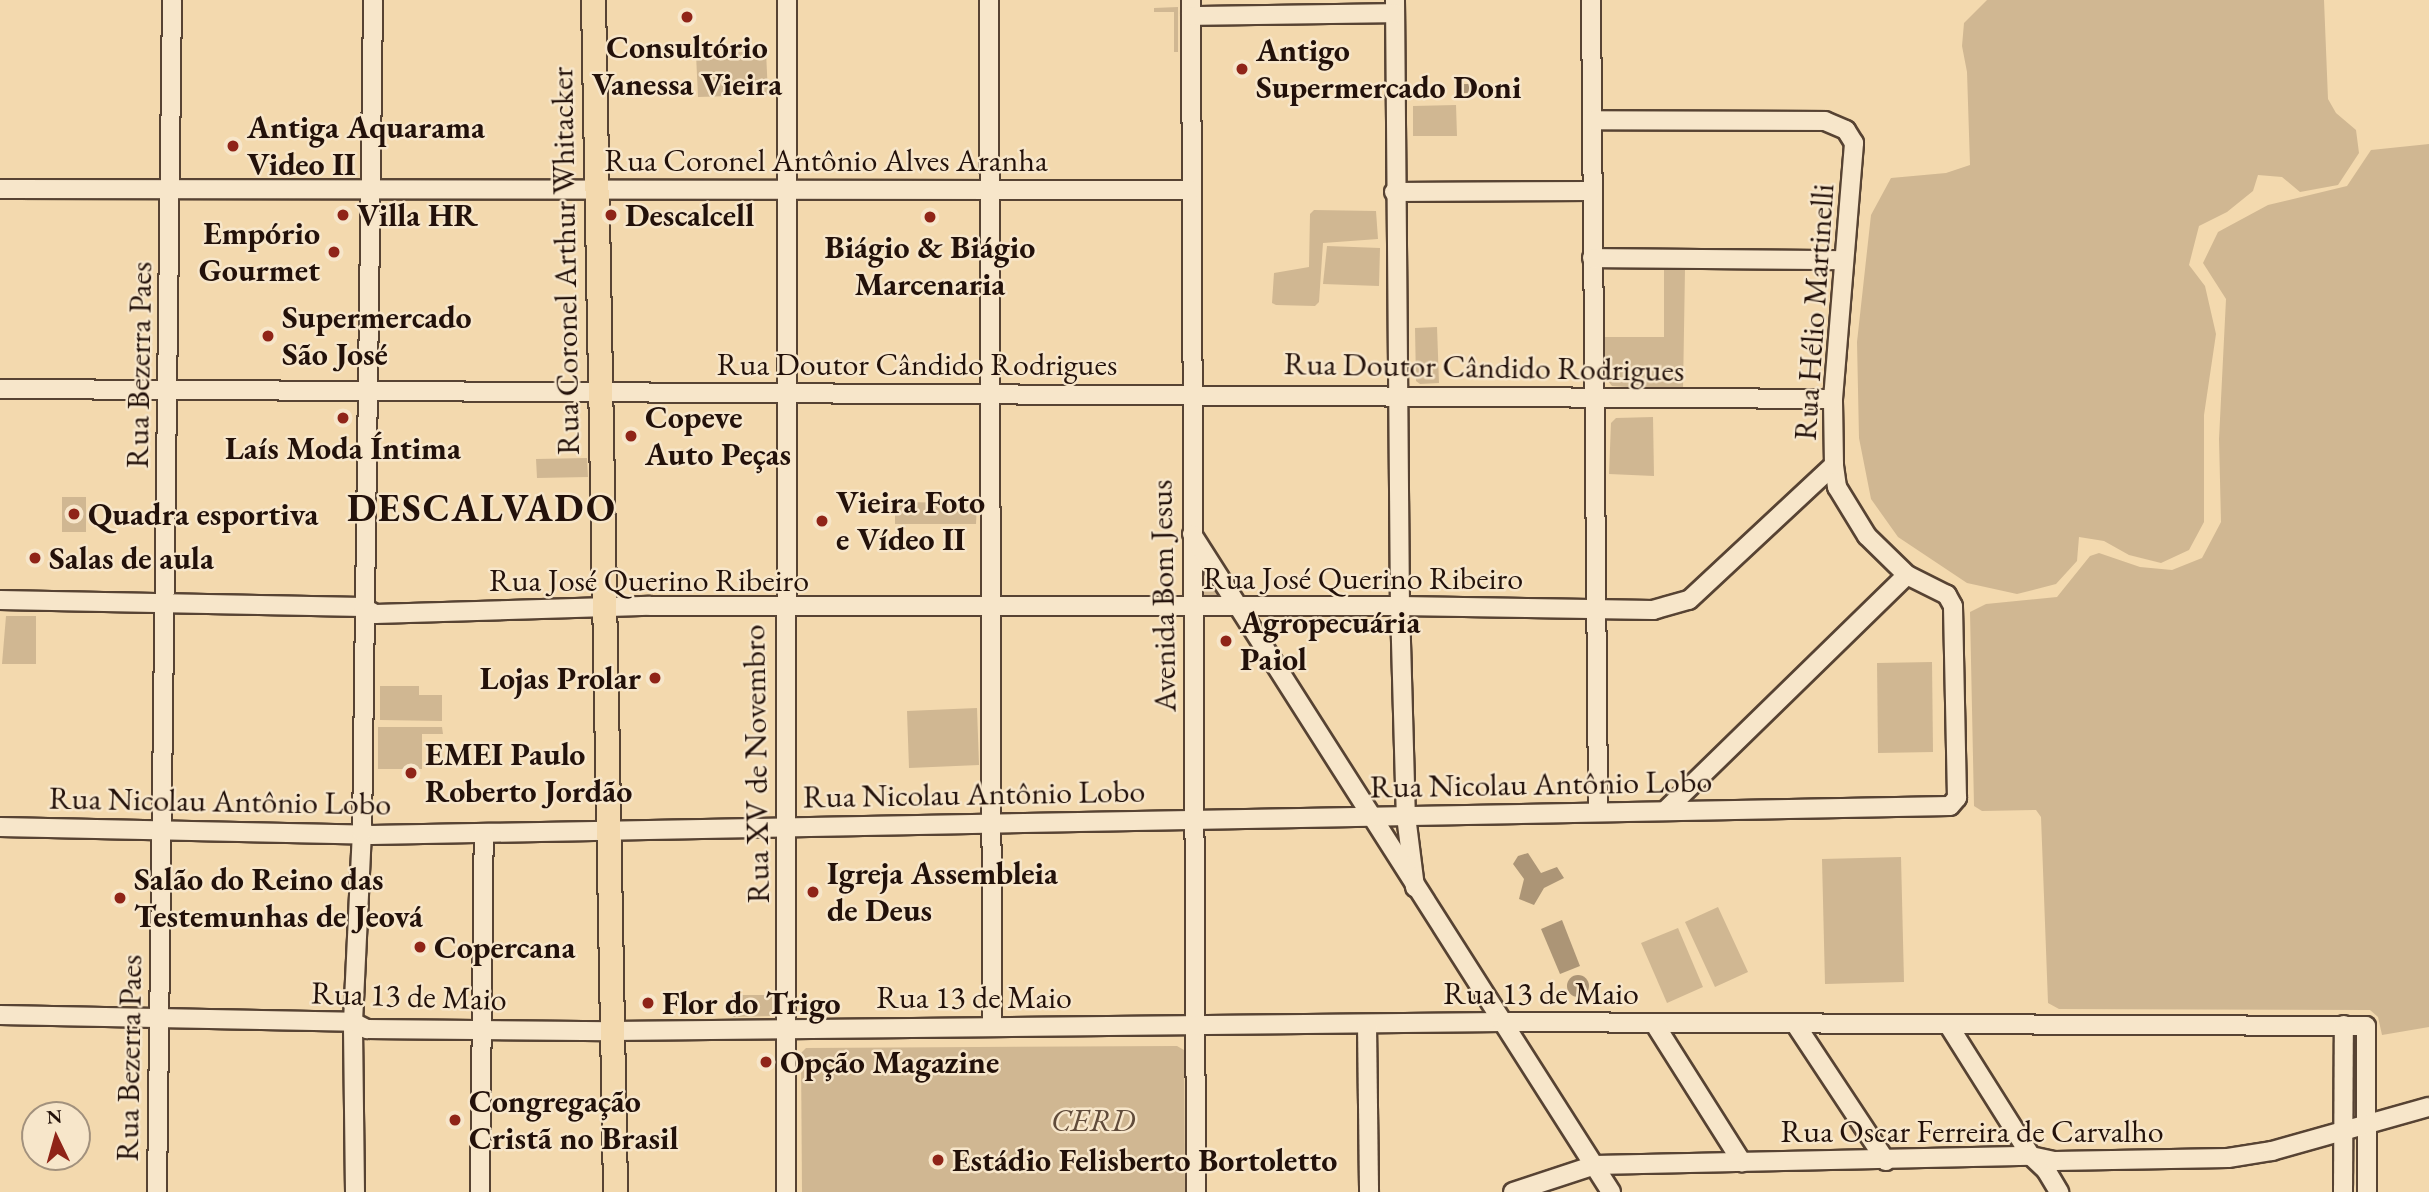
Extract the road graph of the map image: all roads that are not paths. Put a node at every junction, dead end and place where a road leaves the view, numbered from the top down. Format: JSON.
{"nodes":[{"id":1,"x":172,"y":0,"type":"edge"},
{"id":2,"x":373,"y":0,"type":"edge"},
{"id":3,"x":593,"y":0,"type":"edge"},
{"id":4,"x":787,"y":0,"type":"edge"},
{"id":5,"x":989,"y":0,"type":"edge"},
{"id":6,"x":1591,"y":0,"type":"edge"},
{"id":7,"x":1395,"y":7,"type":"edge"},
{"id":8,"x":1191,"y":8,"type":"edge"},
{"id":9,"x":1592,"y":120,"type":"junction"},
{"id":10,"x":171,"y":187,"type":"junction"},
{"id":11,"x":368,"y":188,"type":"junction"},
{"id":12,"x":989,"y":188,"type":"junction"},
{"id":13,"x":0,"y":189,"type":"edge"},
{"id":14,"x":788,"y":189,"type":"junction"},
{"id":15,"x":596,"y":190,"type":"junction"},
{"id":16,"x":1191,"y":190,"type":"junction"},
{"id":17,"x":1590,"y":191,"type":"junction"},
{"id":18,"x":1394,"y":192,"type":"junction"},
{"id":19,"x":1592,"y":258,"type":"junction"},
{"id":20,"x":1842,"y":260,"type":"junction"},
{"id":21,"x":0,"y":389,"type":"edge"},
{"id":22,"x":169,"y":391,"type":"junction"},
{"id":23,"x":368,"y":391,"type":"junction"},
{"id":24,"x":598,"y":392,"type":"junction"},
{"id":25,"x":786,"y":393,"type":"junction"},
{"id":26,"x":990,"y":394,"type":"junction"},
{"id":27,"x":1191,"y":394,"type":"junction"},
{"id":28,"x":1396,"y":394,"type":"junction"},
{"id":29,"x":1591,"y":400,"type":"junction"},
{"id":30,"x":1833,"y":400,"type":"junction"},
{"id":31,"x":1834,"y":465,"type":"junction"},
{"id":32,"x":1191,"y":533,"type":"junction"},
{"id":33,"x":1907,"y":575,"type":"junction"},
{"id":34,"x":0,"y":600,"type":"edge"},
{"id":35,"x":164,"y":601,"type":"junction"},
{"id":36,"x":1400,"y":606,"type":"junction"},
{"id":37,"x":363,"y":607,"type":"junction"},
{"id":38,"x":602,"y":607,"type":"junction"},
{"id":39,"x":1239,"y":607,"type":"junction"},
{"id":40,"x":990,"y":608,"type":"junction"},
{"id":41,"x":1192,"y":608,"type":"junction"},
{"id":42,"x":784,"y":609,"type":"junction"},
{"id":43,"x":1594,"y":610,"type":"junction"},
{"id":44,"x":1950,"y":806,"type":"joint"},
{"id":45,"x":1598,"y":810,"type":"junction"},
{"id":46,"x":1665,"y":811,"type":"junction"},
{"id":47,"x":1406,"y":816,"type":"junction"},
{"id":48,"x":1369,"y":817,"type":"junction"},
{"id":49,"x":1196,"y":820,"type":"junction"},
{"id":50,"x":994,"y":823,"type":"junction"},
{"id":51,"x":0,"y":827,"type":"edge"},
{"id":52,"x":788,"y":827,"type":"junction"},
{"id":53,"x":160,"y":830,"type":"junction"},
{"id":54,"x":362,"y":832,"type":"junction"},
{"id":55,"x":608,"y":832,"type":"junction"},
{"id":56,"x":484,"y":834,"type":"junction"},
{"id":57,"x":1415,"y":887,"type":"junction"},
{"id":58,"x":0,"y":1015,"type":"edge"},
{"id":59,"x":159,"y":1017,"type":"junction"},
{"id":60,"x":353,"y":1022,"type":"junction"},
{"id":61,"x":1502,"y":1022,"type":"junction"},
{"id":62,"x":1654,"y":1023,"type":"junction"},
{"id":63,"x":1196,"y":1024,"type":"junction"},
{"id":64,"x":1367,"y":1024,"type":"junction"},
{"id":65,"x":1796,"y":1025,"type":"junction"},
{"id":66,"x":2344,"y":1025,"type":"junction"},
{"id":67,"x":1949,"y":1026,"type":"junction"},
{"id":68,"x":787,"y":1027,"type":"junction"},
{"id":69,"x":992,"y":1027,"type":"junction"},
{"id":70,"x":482,"y":1030,"type":"junction"},
{"id":71,"x":611,"y":1031,"type":"junction"},
{"id":72,"x":2429,"y":1107,"type":"edge"},
{"id":73,"x":2367,"y":1124,"type":"junction"},
{"id":74,"x":2343,"y":1131,"type":"junction"},
{"id":75,"x":2031,"y":1156,"type":"junction"},
{"id":76,"x":1886,"y":1161,"type":"junction"},
{"id":77,"x":1742,"y":1162,"type":"junction"},
{"id":78,"x":1595,"y":1165,"type":"junction"},
{"id":79,"x":157,"y":1192,"type":"edge"},
{"id":80,"x":355,"y":1192,"type":"edge"},
{"id":81,"x":480,"y":1192,"type":"edge"},
{"id":82,"x":615,"y":1192,"type":"edge"},
{"id":83,"x":786,"y":1192,"type":"edge"},
{"id":84,"x":1196,"y":1192,"type":"edge"},
{"id":85,"x":1369,"y":1192,"type":"edge"},
{"id":86,"x":1513,"y":1192,"type":"edge"},
{"id":87,"x":1611,"y":1192,"type":"edge"},
{"id":88,"x":2059,"y":1192,"type":"edge"},
{"id":89,"x":2343,"y":1192,"type":"edge"},
{"id":90,"x":2367,"y":1192,"type":"edge"}],
"edges":[{"from":1,"to":10,"type":"street","name":"Rua Bezerra Paes"},
{"from":2,"to":11,"type":"street"},
{"from":3,"to":15,"type":"main road","name":"Rua Coronel Arthur Whitacker"},
{"from":4,"to":14,"type":"street","name":"Rua XV de Novembro"},
{"from":5,"to":12,"type":"street"},
{"from":6,"to":9,"type":"street"},
{"from":7,"to":8,"type":"street"},
{"from":7,"to":18,"type":"street"},
{"from":8,"to":16,"type":"street","name":"Avenida Bom Jesus"},
{"from":9,"to":17,"type":"street"},
{"from":9,"to":20,"type":"street","name":"Rua Hélio Martinelli"},
{"from":10,"to":11,"type":"street","name":"Rua Coronel Antônio Alves Aranha"},
{"from":10,"to":13,"type":"street","name":"Rua Coronel Antônio Alves Aranha"},
{"from":10,"to":22,"type":"street","name":"Rua Bezerra Paes"},
{"from":11,"to":15,"type":"street","name":"Rua Coronel Antônio Alves Aranha"},
{"from":11,"to":23,"type":"street"},
{"from":12,"to":14,"type":"street","name":"Rua Coronel Antônio Alves Aranha"},
{"from":12,"to":16,"type":"street","name":"Rua Coronel Antônio Alves Aranha"},
{"from":12,"to":26,"type":"street"},
{"from":14,"to":15,"type":"street","name":"Rua Coronel Antônio Alves Aranha"},
{"from":14,"to":25,"type":"street","name":"Rua XV de Novembro"},
{"from":15,"to":24,"type":"main road","name":"Rua Coronel Arthur Whitacker"},
{"from":16,"to":27,"type":"street","name":"Avenida Bom Jesus"},
{"from":17,"to":18,"type":"street"},
{"from":17,"to":19,"type":"street"},
{"from":18,"to":28,"type":"street"},
{"from":19,"to":20,"type":"street"},
{"from":19,"to":29,"type":"street"},
{"from":20,"to":30,"type":"street","name":"Rua Hélio Martinelli"},
{"from":21,"to":22,"type":"street","name":"Rua Doutor Cândido Rodrigues"},
{"from":22,"to":23,"type":"street","name":"Rua Doutor Cândido Rodrigues"},
{"from":22,"to":35,"type":"street","name":"Rua Bezerra Paes"},
{"from":23,"to":24,"type":"street","name":"Rua Doutor Cândido Rodrigues"},
{"from":23,"to":37,"type":"street"},
{"from":24,"to":25,"type":"street","name":"Rua Doutor Cândido Rodrigues"},
{"from":24,"to":38,"type":"main road","name":"Rua Coronel Arthur Whitacker"},
{"from":25,"to":26,"type":"street","name":"Rua Doutor Cândido Rodrigues"},
{"from":25,"to":42,"type":"street","name":"Rua XV de Novembro"},
{"from":26,"to":27,"type":"street","name":"Rua Doutor Cândido Rodrigues"},
{"from":26,"to":40,"type":"street"},
{"from":27,"to":28,"type":"street","name":"Rua Doutor Cândido Rodrigues"},
{"from":27,"to":32,"type":"street","name":"Avenida Bom Jesus"},
{"from":28,"to":29,"type":"street","name":"Rua Doutor Cândido Rodrigues"},
{"from":28,"to":36,"type":"street"},
{"from":29,"to":30,"type":"street","name":"Rua Doutor Cândido Rodrigues"},
{"from":29,"to":43,"type":"street"},
{"from":30,"to":31,"type":"street","name":"Rua Hélio Martinelli"},
{"from":31,"to":33,"type":"street","name":"Rua Hélio Martinelli"},
{"from":31,"to":43,"type":"street","name":"Rua José Querino Ribeiro"},
{"from":32,"to":39,"type":"street"},
{"from":32,"to":41,"type":"street","name":"Avenida Bom Jesus"},
{"from":33,"to":44,"type":"street","name":"Rua Hélio Martinelli"},
{"from":33,"to":46,"type":"street"},
{"from":34,"to":35,"type":"street","name":"Rua José Querino Ribeiro"},
{"from":35,"to":37,"type":"street","name":"Rua José Querino Ribeiro"},
{"from":35,"to":53,"type":"street","name":"Rua Bezerra Paes"},
{"from":36,"to":39,"type":"street","name":"Rua José Querino Ribeiro"},
{"from":36,"to":43,"type":"street","name":"Rua José Querino Ribeiro"},
{"from":36,"to":47,"type":"street"},
{"from":37,"to":38,"type":"street","name":"Rua José Querino Ribeiro"},
{"from":37,"to":54,"type":"street"},
{"from":38,"to":42,"type":"street","name":"Rua José Querino Ribeiro"},
{"from":38,"to":55,"type":"main road","name":"Rua Coronel Arthur Whitacker"},
{"from":39,"to":41,"type":"street","name":"Rua José Querino Ribeiro"},
{"from":39,"to":48,"type":"street"},
{"from":40,"to":41,"type":"street","name":"Rua José Querino Ribeiro"},
{"from":40,"to":42,"type":"street","name":"Rua José Querino Ribeiro"},
{"from":40,"to":50,"type":"street"},
{"from":41,"to":49,"type":"street","name":"Avenida Bom Jesus"},
{"from":42,"to":52,"type":"street","name":"Rua XV de Novembro"},
{"from":43,"to":45,"type":"street"},
{"from":44,"to":46,"type":"street","name":"Rua Nicolau Antônio Lobo"},
{"from":45,"to":46,"type":"street","name":"Rua Nicolau Antônio Lobo"},
{"from":45,"to":47,"type":"street","name":"Rua Nicolau Antônio Lobo"},
{"from":47,"to":48,"type":"street","name":"Rua Nicolau Antônio Lobo"},
{"from":47,"to":57,"type":"street"},
{"from":48,"to":49,"type":"street","name":"Rua Nicolau Antônio Lobo"},
{"from":48,"to":57,"type":"street"},
{"from":49,"to":50,"type":"street","name":"Rua Nicolau Antônio Lobo"},
{"from":49,"to":63,"type":"street","name":"Avenida Bom Jesus"},
{"from":50,"to":52,"type":"street","name":"Rua Nicolau Antônio Lobo"},
{"from":50,"to":69,"type":"street"},
{"from":51,"to":53,"type":"street","name":"Rua Nicolau Antônio Lobo"},
{"from":52,"to":55,"type":"street","name":"Rua Nicolau Antônio Lobo"},
{"from":52,"to":68,"type":"street","name":"Rua XV de Novembro"},
{"from":53,"to":54,"type":"street","name":"Rua Nicolau Antônio Lobo"},
{"from":53,"to":59,"type":"street","name":"Rua Bezerra Paes"},
{"from":54,"to":56,"type":"street","name":"Rua Nicolau Antônio Lobo"},
{"from":54,"to":60,"type":"street"},
{"from":55,"to":56,"type":"street","name":"Rua Nicolau Antônio Lobo"},
{"from":55,"to":71,"type":"main road","name":"Rua Coronel Arthur Whitacker"},
{"from":56,"to":70,"type":"street"},
{"from":57,"to":61,"type":"street"},
{"from":58,"to":59,"type":"street","name":"Rua 13 de Maio"},
{"from":59,"to":60,"type":"street","name":"Rua 13 de Maio"},
{"from":59,"to":79,"type":"street","name":"Rua Bezerra Paes"},
{"from":60,"to":70,"type":"street","name":"Rua 13 de Maio"},
{"from":60,"to":80,"type":"street"},
{"from":61,"to":62,"type":"street","name":"Rua 13 de Maio"},
{"from":61,"to":64,"type":"street","name":"Rua 13 de Maio"},
{"from":61,"to":78,"type":"street"},
{"from":62,"to":65,"type":"street","name":"Rua 13 de Maio"},
{"from":62,"to":77,"type":"street"},
{"from":63,"to":64,"type":"street","name":"Rua 13 de Maio"},
{"from":63,"to":69,"type":"street","name":"Rua 13 de Maio"},
{"from":63,"to":84,"type":"street","name":"Avenida Bom Jesus"},
{"from":64,"to":85,"type":"street"},
{"from":65,"to":67,"type":"street","name":"Rua 13 de Maio"},
{"from":65,"to":76,"type":"street"},
{"from":66,"to":67,"type":"street","name":"Rua 13 de Maio"},
{"from":66,"to":73,"type":"street","name":"Rua 13 de Maio"},
{"from":66,"to":74,"type":"street"},
{"from":67,"to":75,"type":"street"},
{"from":68,"to":69,"type":"street","name":"Rua 13 de Maio"},
{"from":68,"to":71,"type":"street","name":"Rua 13 de Maio"},
{"from":68,"to":83,"type":"street","name":"Rua XV de Novembro"},
{"from":70,"to":71,"type":"street","name":"Rua 13 de Maio"},
{"from":70,"to":81,"type":"street"},
{"from":71,"to":82,"type":"main road","name":"Rua Coronel Arthur Whitacker"},
{"from":72,"to":73,"type":"street","name":"Rua Oscar Ferreira de Carvalho"},
{"from":73,"to":74,"type":"street","name":"Rua Oscar Ferreira de Carvalho"},
{"from":73,"to":90,"type":"street"},
{"from":74,"to":75,"type":"street","name":"Rua Oscar Ferreira de Carvalho"},
{"from":74,"to":89,"type":"street"},
{"from":75,"to":76,"type":"street","name":"Rua Oscar Ferreira de Carvalho"},
{"from":75,"to":88,"type":"street"},
{"from":76,"to":77,"type":"street","name":"Rua Oscar Ferreira de Carvalho"},
{"from":77,"to":78,"type":"street","name":"Rua Oscar Ferreira de Carvalho"},
{"from":78,"to":86,"type":"street","name":"Rua Oscar Ferreira de Carvalho"},
{"from":78,"to":87,"type":"street"}]}
